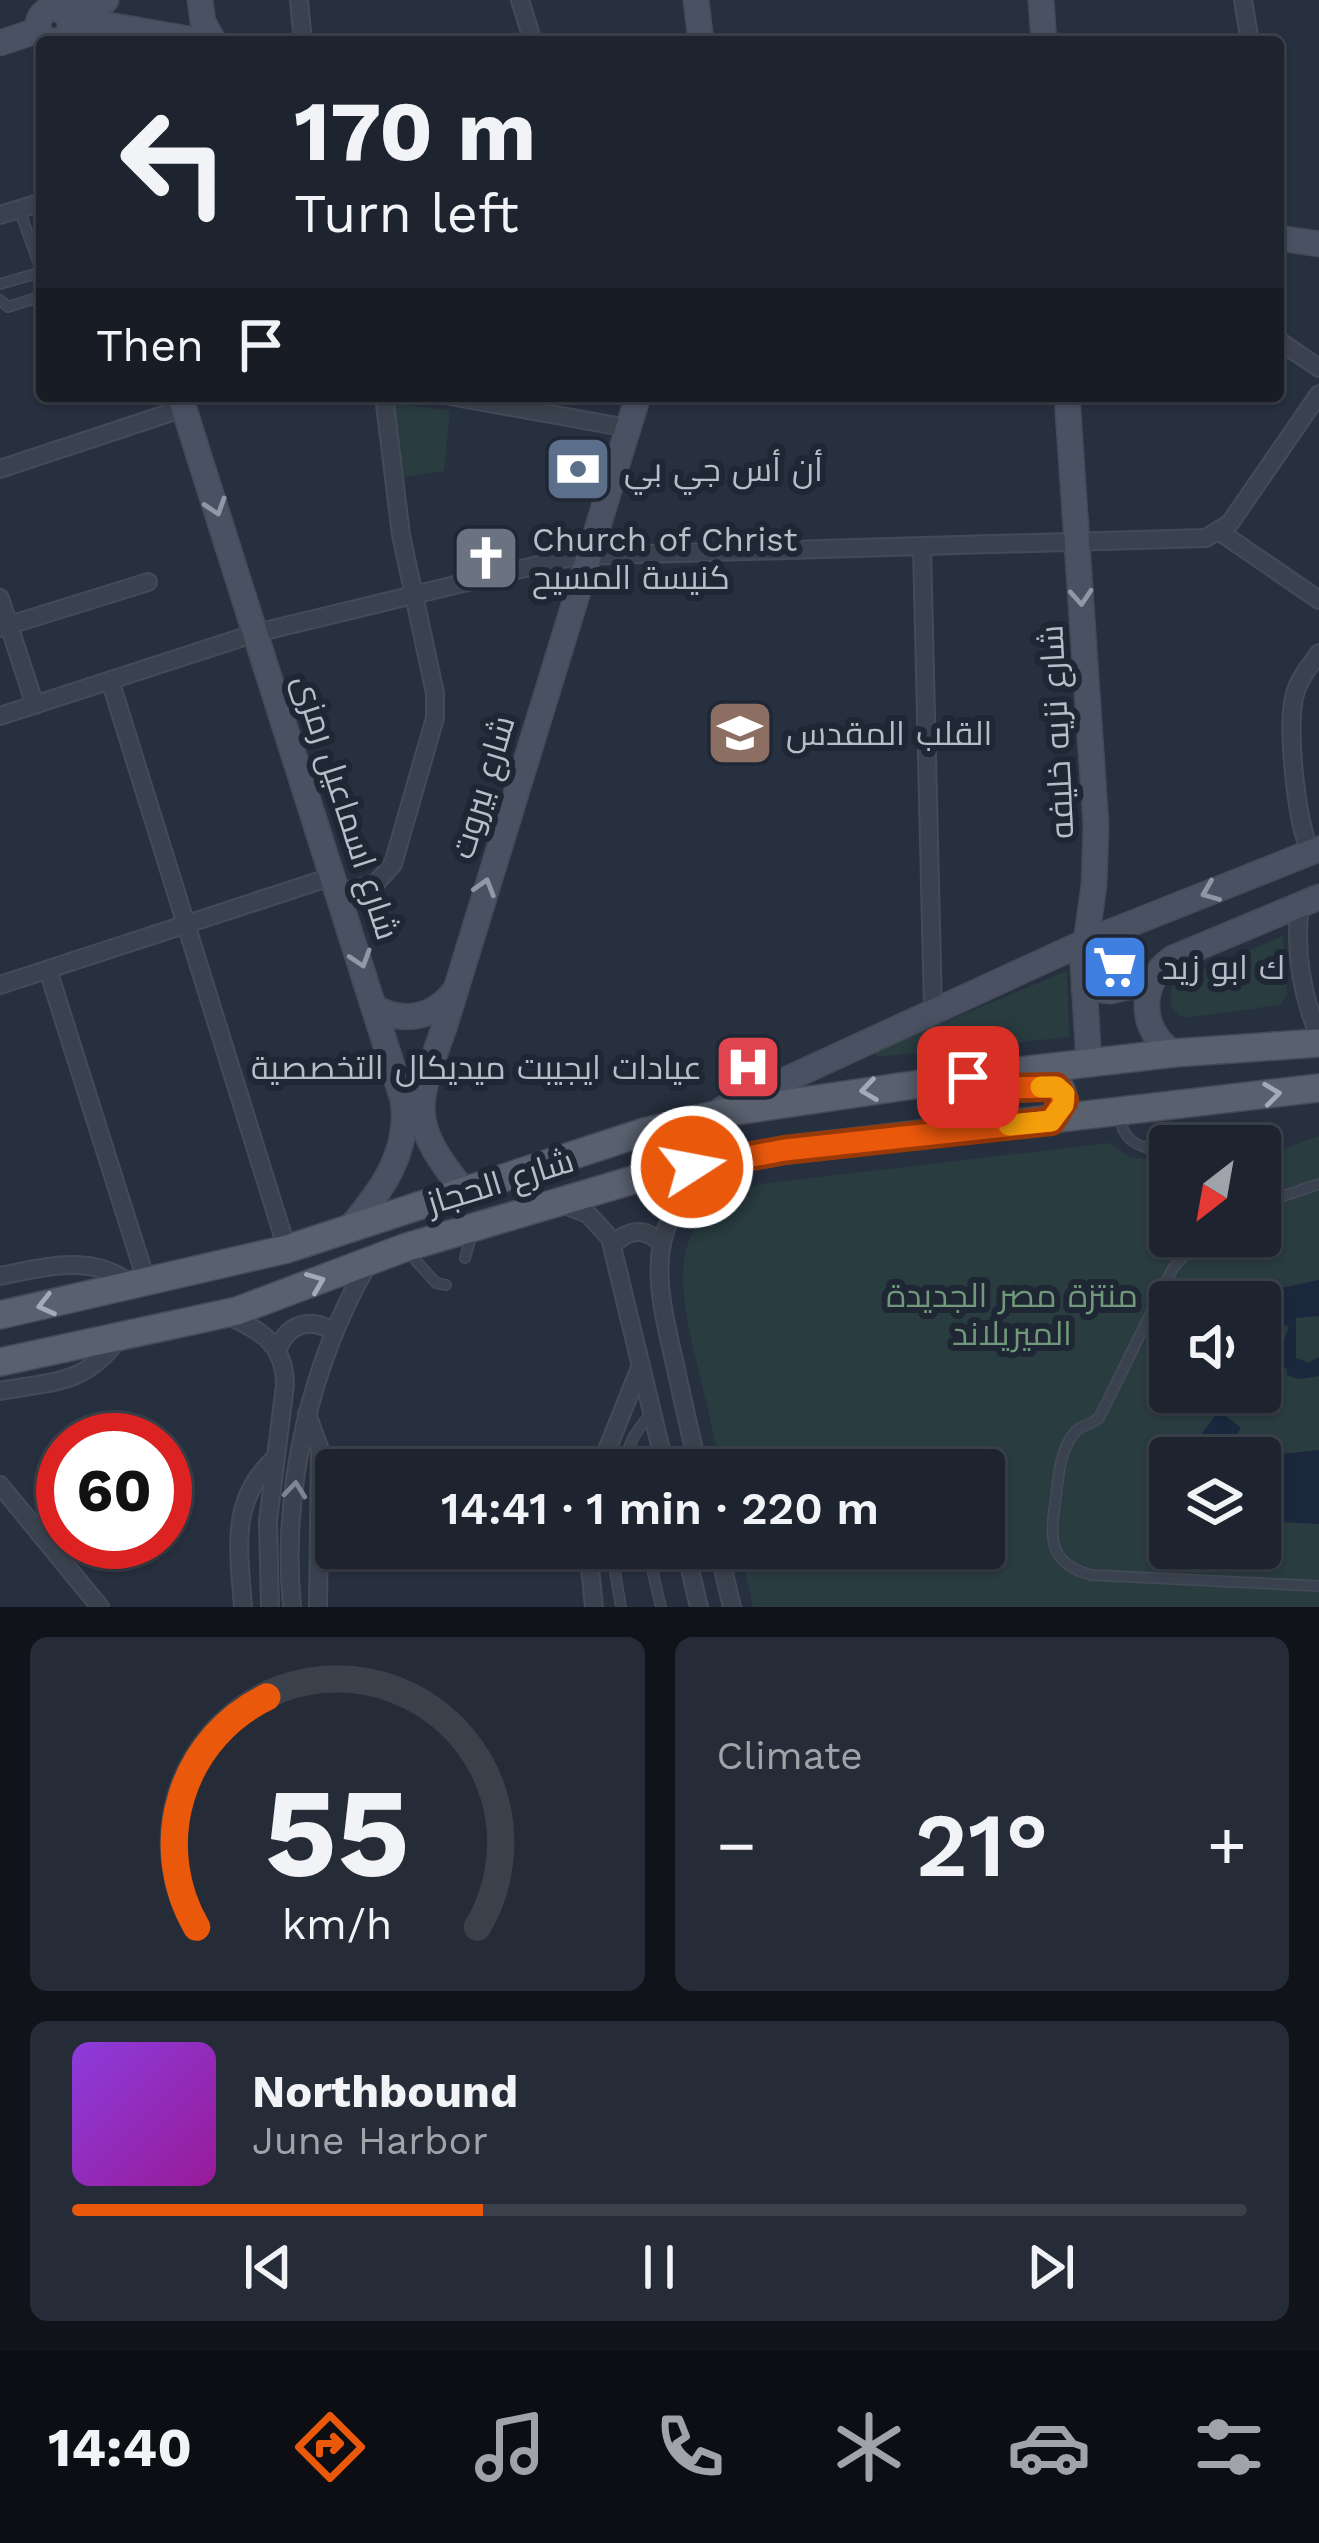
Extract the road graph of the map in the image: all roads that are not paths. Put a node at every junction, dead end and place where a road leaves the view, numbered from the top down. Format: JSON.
{"nodes":[{"id":1,"x":106,"y":0,"type":"edge"},
{"id":2,"x":200,"y":0,"type":"edge"},
{"id":3,"x":299,"y":0,"type":"edge"},
{"id":4,"x":520,"y":0,"type":"edge"},
{"id":5,"x":696,"y":0,"type":"edge"},
{"id":6,"x":1041,"y":0,"type":"edge"},
{"id":7,"x":1243,"y":0,"type":"edge"},
{"id":8,"x":63,"y":21,"type":"edge"},
{"id":9,"x":174,"y":36,"type":"edge"},
{"id":10,"x":208,"y":36,"type":"edge"},
{"id":11,"x":302,"y":36,"type":"edge"},
{"id":12,"x":531,"y":36,"type":"edge"},
{"id":13,"x":700,"y":36,"type":"edge"},
{"id":14,"x":1044,"y":36,"type":"edge"},
{"id":15,"x":1249,"y":36,"type":"edge"},
{"id":16,"x":0,"y":43,"type":"edge"},
{"id":17,"x":36,"y":204,"type":"edge"},
{"id":18,"x":19,"y":209,"type":"junction"},
{"id":19,"x":0,"y":215,"type":"edge"},
{"id":20,"x":1284,"y":234,"type":"edge"},
{"id":21,"x":1319,"y":244,"type":"edge"},
{"id":22,"x":36,"y":256,"type":"edge"},
{"id":23,"x":36,"y":274,"type":"edge"},
{"id":24,"x":0,"y":284,"type":"edge"},
{"id":25,"x":36,"y":298,"type":"edge"},
{"id":26,"x":0,"y":300,"type":"edge"},
{"id":27,"x":1284,"y":344,"type":"edge"},
{"id":28,"x":1319,"y":368,"type":"edge"},
{"id":29,"x":1319,"y":394,"type":"edge"},
{"id":30,"x":182,"y":402,"type":"edge"},
{"id":31,"x":385,"y":402,"type":"edge"},
{"id":32,"x":483,"y":402,"type":"edge"},
{"id":33,"x":636,"y":402,"type":"edge"},
{"id":34,"x":1067,"y":402,"type":"edge"},
{"id":35,"x":628,"y":428,"type":"junction"},
{"id":36,"x":0,"y":470,"type":"edge"},
{"id":37,"x":1220,"y":532,"type":"junction"},
{"id":38,"x":1077,"y":544,"type":"junction"},
{"id":39,"x":922,"y":547,"type":"junction"},
{"id":40,"x":589,"y":555,"type":"junction"},
{"id":41,"x":148,"y":582,"type":"dead end"},
{"id":42,"x":412,"y":596,"type":"junction"},
{"id":43,"x":0,"y":598,"type":"edge"},
{"id":44,"x":1319,"y":600,"type":"edge"},
{"id":45,"x":4,"y":626,"type":"edge"},
{"id":46,"x":256,"y":633,"type":"junction"},
{"id":47,"x":1319,"y":653,"type":"edge"},
{"id":48,"x":110,"y":680,"type":"junction"},
{"id":49,"x":34,"y":705,"type":"junction"},
{"id":50,"x":0,"y":716,"type":"edge"},
{"id":51,"x":1315,"y":850,"type":"edge"},
{"id":52,"x":337,"y":884,"type":"junction"},
{"id":53,"x":1310,"y":900,"type":"edge"},
{"id":54,"x":186,"y":925,"type":"junction"},
{"id":55,"x":1085,"y":942,"type":"junction"},
{"id":56,"x":48,"y":970,"type":"junction"},
{"id":57,"x":1150,"y":982,"type":"junction"},
{"id":58,"x":0,"y":985,"type":"edge"},
{"id":59,"x":1084,"y":988,"type":"junction"},
{"id":60,"x":453,"y":993,"type":"junction"},
{"id":61,"x":377,"y":1009,"type":"junction"},
{"id":62,"x":933,"y":1009,"type":"junction"},
{"id":63,"x":1319,"y":1040,"type":"edge"},
{"id":64,"x":1213,"y":1052,"type":"junction"},
{"id":65,"x":1174,"y":1053,"type":"junction"},
{"id":66,"x":1089,"y":1063,"type":"junction"},
{"id":67,"x":968,"y":1077,"type":"junction"},
{"id":68,"x":1319,"y":1088,"type":"edge"},
{"id":69,"x":1221,"y":1100,"type":"junction"},
{"id":70,"x":1119,"y":1113,"type":"junction"},
{"id":71,"x":706,"y":1116,"type":"junction"},
{"id":72,"x":1051,"y":1121,"type":"junction"},
{"id":73,"x":1149,"y":1149,"type":"edge"},
{"id":74,"x":730,"y":1160,"type":"junction"},
{"id":75,"x":1319,"y":1184,"type":"edge"},
{"id":76,"x":464,"y":1191,"type":"junction"},
{"id":77,"x":1281,"y":1197,"type":"edge"},
{"id":78,"x":552,"y":1202,"type":"junction"},
{"id":79,"x":473,"y":1226,"type":"junction"},
{"id":80,"x":349,"y":1230,"type":"junction"},
{"id":81,"x":661,"y":1243,"type":"junction"},
{"id":82,"x":613,"y":1245,"type":"junction"},
{"id":83,"x":404,"y":1248,"type":"junction"},
{"id":84,"x":287,"y":1249,"type":"junction"},
{"id":85,"x":1183,"y":1257,"type":"edge"},
{"id":86,"x":465,"y":1258,"type":"dead end"},
{"id":87,"x":371,"y":1259,"type":"junction"},
{"id":88,"x":0,"y":1276,"type":"edge"},
{"id":89,"x":140,"y":1285,"type":"junction"},
{"id":90,"x":446,"y":1285,"type":"dead end"},
{"id":91,"x":224,"y":1314,"type":"junction"},
{"id":92,"x":0,"y":1316,"type":"edge"},
{"id":93,"x":334,"y":1332,"type":"junction"},
{"id":94,"x":120,"y":1336,"type":"junction"},
{"id":95,"x":278,"y":1349,"type":"junction"},
{"id":96,"x":0,"y":1362,"type":"edge"},
{"id":97,"x":641,"y":1364,"type":"junction"},
{"id":98,"x":0,"y":1391,"type":"edge"},
{"id":99,"x":652,"y":1412,"type":"junction"},
{"id":100,"x":307,"y":1414,"type":"junction"},
{"id":101,"x":607,"y":1449,"type":"edge"},
{"id":102,"x":628,"y":1449,"type":"edge"},
{"id":103,"x":659,"y":1449,"type":"edge"},
{"id":104,"x":694,"y":1449,"type":"edge"},
{"id":105,"x":274,"y":1459,"type":"junction"},
{"id":106,"x":4,"y":1494,"type":"edge"},
{"id":107,"x":590,"y":1569,"type":"edge"},
{"id":108,"x":615,"y":1569,"type":"edge"},
{"id":109,"x":652,"y":1569,"type":"edge"},
{"id":110,"x":690,"y":1569,"type":"edge"},
{"id":111,"x":723,"y":1569,"type":"edge"},
{"id":112,"x":1319,"y":1586,"type":"edge"},
{"id":113,"x":100,"y":1607,"type":"edge"},
{"id":114,"x":243,"y":1607,"type":"edge"},
{"id":115,"x":270,"y":1607,"type":"edge"},
{"id":116,"x":292,"y":1607,"type":"edge"},
{"id":117,"x":318,"y":1607,"type":"edge"},
{"id":118,"x":594,"y":1607,"type":"edge"},
{"id":119,"x":621,"y":1607,"type":"edge"},
{"id":120,"x":661,"y":1607,"type":"edge"},
{"id":121,"x":699,"y":1607,"type":"edge"},
{"id":122,"x":732,"y":1607,"type":"edge"}],
"edges":[{"from":1,"to":8,"type":"street"},
{"from":2,"to":10,"type":"street"},
{"from":3,"to":11,"type":"street"},
{"from":4,"to":12,"type":"street"},
{"from":5,"to":13,"type":"street"},
{"from":6,"to":14,"type":"street"},
{"from":7,"to":15,"type":"street"},
{"from":8,"to":9,"type":"street"},
{"from":8,"to":16,"type":"street"},
{"from":17,"to":18,"type":"street"},
{"from":18,"to":19,"type":"street"},
{"from":18,"to":22,"type":"lane"},
{"from":20,"to":21,"type":"street"},
{"from":23,"to":24,"type":"lane"},
{"from":25,"to":26,"type":"lane"},
{"from":27,"to":28,"type":"street"},
{"from":29,"to":37,"type":"street"},
{"from":30,"to":36,"type":"street"},
{"from":30,"to":46,"type":"street","name":"شارع اسماعيل رمزى","one_way":true},
{"from":31,"to":42,"type":"street"},
{"from":32,"to":35,"type":"street"},
{"from":33,"to":35,"type":"street","name":"شارع بيروت"},
{"from":34,"to":38,"type":"street","name":"شارع نزيه خليفه"},
{"from":35,"to":40,"type":"street","name":"شارع بيروت"},
{"from":37,"to":38,"type":"street"},
{"from":37,"to":44,"type":"street"},
{"from":38,"to":39,"type":"street"},
{"from":38,"to":55,"type":"street","name":"شارع نزيه خليفه","one_way":true},
{"from":39,"to":40,"type":"street"},
{"from":39,"to":62,"type":"street"},
{"from":40,"to":42,"type":"street"},
{"from":60,"to":40,"type":"street","name":"شارع بيروت","one_way":true},
{"from":41,"to":45,"type":"street"},
{"from":42,"to":46,"type":"street"},
{"from":42,"to":52,"type":"street"},
{"from":43,"to":45,"type":"street"},
{"from":45,"to":49,"type":"street"},
{"from":46,"to":48,"type":"street"},
{"from":46,"to":52,"type":"street","name":"شارع اسماعيل رمزى"},
{"from":47,"to":51,"type":"street"},
{"from":48,"to":49,"type":"street"},
{"from":48,"to":54,"type":"street"},
{"from":49,"to":50,"type":"street"},
{"from":51,"to":55,"type":"street","one_way":true},
{"from":52,"to":54,"type":"street"},
{"from":52,"to":61,"type":"street","name":"شارع اسماعيل رمزى","one_way":true},
{"from":53,"to":57,"type":"street"},
{"from":53,"to":63,"type":"street"},
{"from":54,"to":56,"type":"street"},
{"from":54,"to":84,"type":"street"},
{"from":55,"to":59,"type":"street","name":"شارع نزيه خليفه"},
{"from":55,"to":62,"type":"street"},
{"from":56,"to":58,"type":"street"},
{"from":56,"to":89,"type":"street"},
{"from":57,"to":59,"type":"street"},
{"from":57,"to":65,"type":"street"},
{"from":59,"to":66,"type":"street","name":"شارع نزيه خليفه"},
{"from":60,"to":61,"type":"street"},
{"from":60,"to":76,"type":"street","name":"شارع بيروت"},
{"from":61,"to":80,"type":"street","name":"شارع اسماعيل رمزى"},
{"from":62,"to":71,"type":"street"},
{"from":63,"to":64,"type":"main road","name":"شارع الحجاز"},
{"from":64,"to":65,"type":"main road","name":"شارع الحجاز"},
{"from":64,"to":69,"type":"main road"},
{"from":65,"to":66,"type":"main road","name":"شارع الحجاز"},
{"from":66,"to":67,"type":"main road","name":"شارع الحجاز"},
{"from":67,"to":71,"type":"main road","name":"شارع الحجاز","one_way":true},
{"from":67,"to":72,"type":"main road"},
{"from":69,"to":68,"type":"main road","name":"شارع الحجاز","one_way":true},
{"from":69,"to":70,"type":"main road","name":"شارع الحجاز"},
{"from":70,"to":72,"type":"main road","name":"شارع الحجاز"},
{"from":70,"to":73,"type":"lane"},
{"from":71,"to":76,"type":"main road","name":"شارع الحجاز"},
{"from":72,"to":74,"type":"main road","name":"شارع الحجاز"},
{"from":74,"to":78,"type":"main road","name":"شارع الحجاز"},
{"from":74,"to":81,"type":"street"},
{"from":75,"to":77,"type":"lane"},
{"from":76,"to":80,"type":"main road","name":"شارع الحجاز"},
{"from":78,"to":79,"type":"main road","name":"شارع الحجاز"},
{"from":78,"to":82,"type":"street"},
{"from":79,"to":83,"type":"main road","name":"شارع الحجاز"},
{"from":79,"to":86,"type":"lane"},
{"from":80,"to":84,"type":"main road","name":"شارع الحجاز"},
{"from":81,"to":82,"type":"street"},
{"from":81,"to":104,"type":"street"},
{"from":82,"to":97,"type":"street"},
{"from":83,"to":87,"type":"main road","name":"شارع الحجاز"},
{"from":83,"to":90,"type":"lane"},
{"from":84,"to":89,"type":"main road","name":"شارع الحجاز"},
{"from":85,"to":112,"type":"lane"},
{"from":91,"to":87,"type":"main road","name":"شارع الحجاز","one_way":true},
{"from":87,"to":93,"type":"street"},
{"from":88,"to":89,"type":"street"},
{"from":89,"to":92,"type":"main road","name":"شارع الحجاز","one_way":true},
{"from":91,"to":94,"type":"main road","name":"شارع الحجاز"},
{"from":91,"to":95,"type":"street"},
{"from":93,"to":95,"type":"street"},
{"from":93,"to":100,"type":"street"},
{"from":94,"to":96,"type":"main road","name":"شارع الحجاز"},
{"from":94,"to":98,"type":"street"},
{"from":95,"to":105,"type":"street"},
{"from":97,"to":99,"type":"street"},
{"from":97,"to":101,"type":"street"},
{"from":99,"to":102,"type":"lane"},
{"from":99,"to":103,"type":"street"},
{"from":116,"to":100,"type":"street","one_way":true},
{"from":100,"to":117,"type":"street"},
{"from":105,"to":114,"type":"street"},
{"from":105,"to":115,"type":"street"},
{"from":106,"to":113,"type":"street"},
{"from":107,"to":118,"type":"street"},
{"from":108,"to":119,"type":"lane"},
{"from":109,"to":120,"type":"lane"},
{"from":110,"to":121,"type":"street"},
{"from":111,"to":122,"type":"street"}]}
